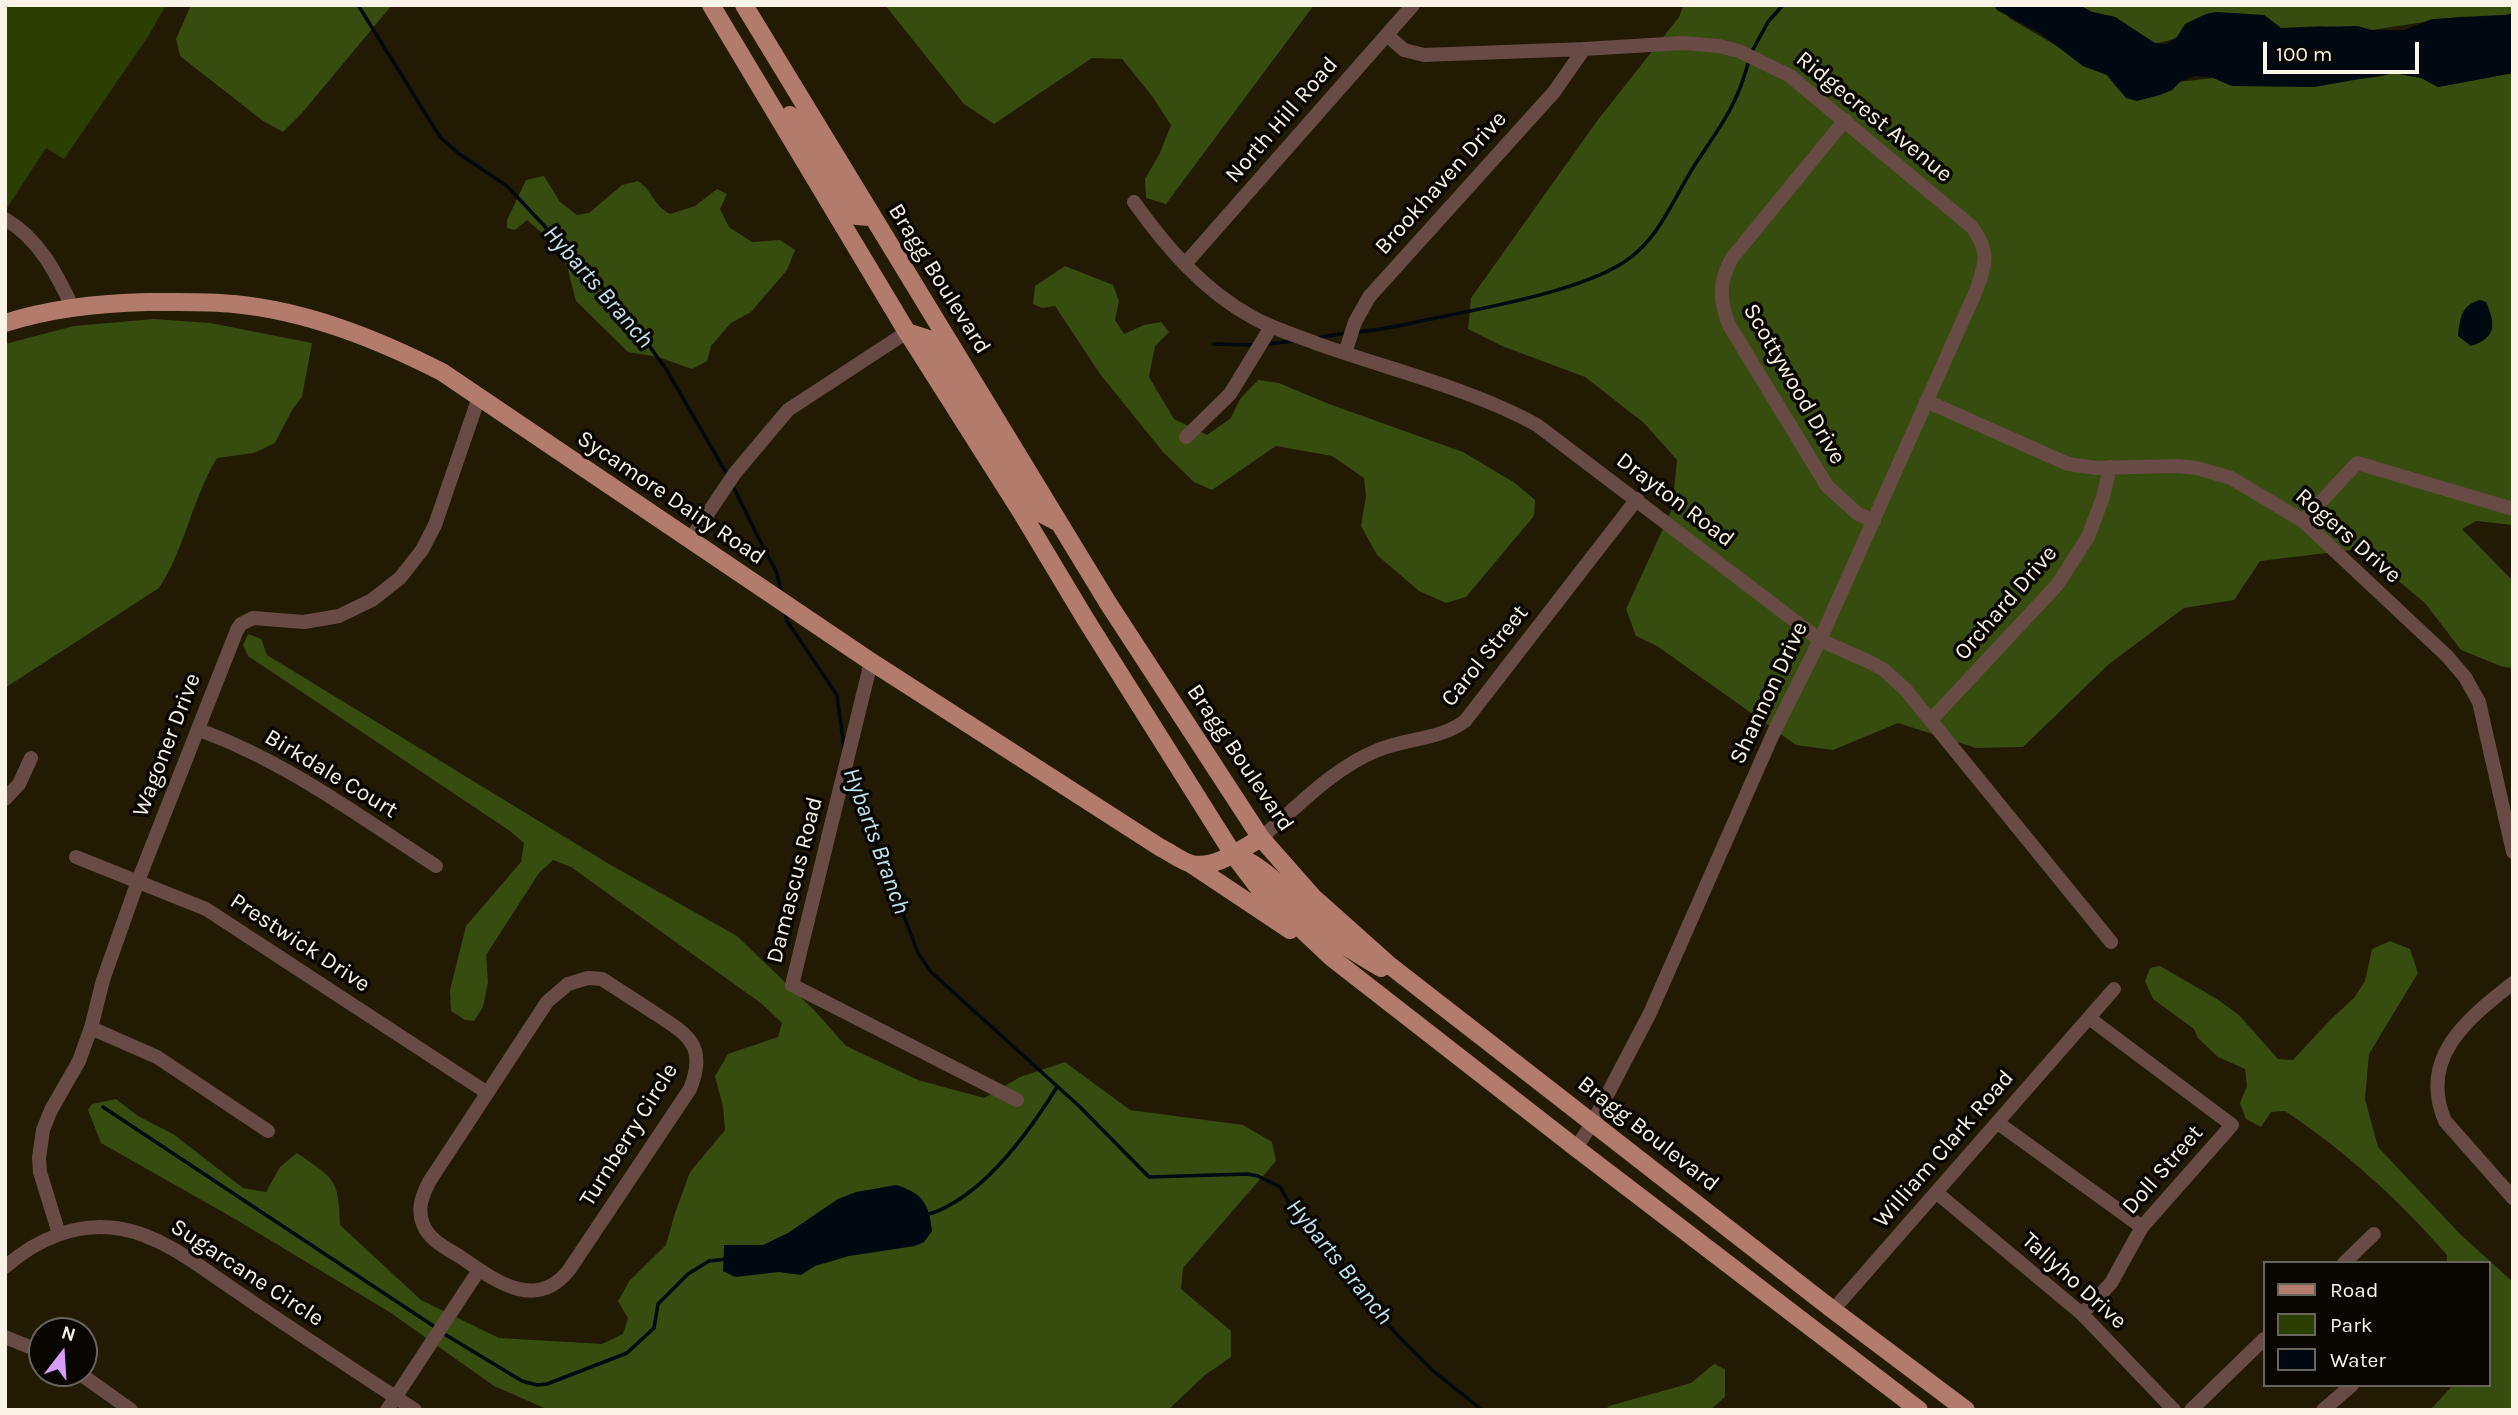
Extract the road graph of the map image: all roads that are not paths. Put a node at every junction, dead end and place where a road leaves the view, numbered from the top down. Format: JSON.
{"nodes":[{"id":1,"x":711,"y":5,"type":"edge"},
{"id":2,"x":744,"y":5,"type":"edge"},
{"id":3,"x":1413,"y":5,"type":"edge"},
{"id":4,"x":1387,"y":35,"type":"junction"},
{"id":5,"x":1584,"y":50,"type":"junction"},
{"id":6,"x":765,"y":97,"type":"junction"},
{"id":7,"x":1845,"y":120,"type":"junction"},
{"id":8,"x":1134,"y":202,"type":"dead end"},
{"id":9,"x":871,"y":217,"type":"junction"},
{"id":10,"x":5,"y":219,"type":"edge"},
{"id":11,"x":1985,"y":251,"type":"joint"},
{"id":12,"x":1185,"y":264,"type":"junction"},
{"id":13,"x":72,"y":306,"type":"junction"},
{"id":14,"x":5,"y":323,"type":"edge"},
{"id":15,"x":1271,"y":327,"type":"junction"},
{"id":16,"x":907,"y":332,"type":"junction"},
{"id":17,"x":1345,"y":354,"type":"junction"},
{"id":18,"x":479,"y":397,"type":"junction"},
{"id":19,"x":1926,"y":401,"type":"junction"},
{"id":20,"x":1186,"y":437,"type":"dead end"},
{"id":21,"x":2110,"y":467,"type":"junction"},
{"id":22,"x":1637,"y":499,"type":"junction"},
{"id":23,"x":2513,"y":509,"type":"edge"},
{"id":24,"x":1874,"y":521,"type":"junction"},
{"id":25,"x":2303,"y":521,"type":"junction"},
{"id":26,"x":1062,"y":525,"type":"junction"},
{"id":27,"x":690,"y":540,"type":"junction"},
{"id":28,"x":1820,"y":640,"type":"junction"},
{"id":29,"x":871,"y":662,"type":"junction"},
{"id":30,"x":1931,"y":720,"type":"junction"},
{"id":31,"x":199,"y":730,"type":"junction"},
{"id":32,"x":31,"y":758,"type":"dead end"},
{"id":33,"x":5,"y":799,"type":"edge"},
{"id":34,"x":1261,"y":838,"type":"junction"},
{"id":35,"x":2513,"y":852,"type":"edge"},
{"id":36,"x":1233,"y":854,"type":"junction"},
{"id":37,"x":76,"y":857,"type":"dead end"},
{"id":38,"x":1191,"y":864,"type":"junction"},
{"id":39,"x":436,"y":866,"type":"dead end"},
{"id":40,"x":138,"y":881,"type":"junction"},
{"id":41,"x":2111,"y":943,"type":"dead end"},
{"id":42,"x":1332,"y":958,"type":"junction"},
{"id":43,"x":2513,"y":983,"type":"edge"},
{"id":44,"x":2114,"y":989,"type":"dead end"},
{"id":45,"x":1440,"y":1004,"type":"junction"},
{"id":46,"x":2089,"y":1018,"type":"junction"},
{"id":47,"x":91,"y":1028,"type":"junction"},
{"id":48,"x":486,"y":1092,"type":"junction"},
{"id":49,"x":1017,"y":1100,"type":"dead end"},
{"id":50,"x":1593,"y":1122,"type":"junction"},
{"id":51,"x":1998,"y":1123,"type":"junction"},
{"id":52,"x":268,"y":1131,"type":"dead end"},
{"id":53,"x":1576,"y":1148,"type":"junction"},
{"id":54,"x":1937,"y":1193,"type":"junction"},
{"id":55,"x":2513,"y":1198,"type":"edge"},
{"id":56,"x":2142,"y":1227,"type":"junction"},
{"id":57,"x":59,"y":1234,"type":"junction"},
{"id":58,"x":2374,"y":1234,"type":"dead end"},
{"id":59,"x":2346,"y":1261,"type":"edge"},
{"id":60,"x":5,"y":1267,"type":"edge"},
{"id":61,"x":479,"y":1270,"type":"junction"},
{"id":62,"x":1833,"y":1310,"type":"junction"},
{"id":63,"x":2082,"y":1314,"type":"junction"},
{"id":64,"x":5,"y":1337,"type":"edge"},
{"id":65,"x":2262,"y":1341,"type":"edge"},
{"id":66,"x":28,"y":1346,"type":"edge"},
{"id":67,"x":97,"y":1387,"type":"edge"},
{"id":68,"x":2350,"y":1387,"type":"edge"},
{"id":69,"x":391,"y":1403,"type":"edge"},
{"id":70,"x":123,"y":1407,"type":"edge"},
{"id":71,"x":415,"y":1410,"type":"edge"},
{"id":72,"x":1919,"y":1410,"type":"edge"},
{"id":73,"x":1966,"y":1410,"type":"edge"},
{"id":74,"x":2174,"y":1410,"type":"edge"},
{"id":75,"x":2191,"y":1410,"type":"edge"},
{"id":76,"x":2323,"y":1410,"type":"edge"}],
"edges":[{"from":1,"to":6,"type":"main road"},
{"from":2,"to":9,"type":"main road","name":"Bragg Boulevard"},
{"from":3,"to":4,"type":"street","name":"North Hill Road"},
{"from":4,"to":5,"type":"street","name":"Ridgecrest Avenue"},
{"from":4,"to":12,"type":"street","name":"North Hill Road"},
{"from":5,"to":7,"type":"street","name":"Ridgecrest Avenue"},
{"from":5,"to":17,"type":"street","name":"Brookhaven Drive"},
{"from":6,"to":9,"type":"main road"},
{"from":6,"to":16,"type":"main road"},
{"from":7,"to":11,"type":"street","name":"Ridgecrest Avenue"},
{"from":7,"to":24,"type":"street","name":"Scottywood Drive"},
{"from":8,"to":12,"type":"street","name":"Drayton Road"},
{"from":9,"to":26,"type":"main road","name":"Bragg Boulevard"},
{"from":10,"to":13,"type":"street"},
{"from":11,"to":19,"type":"street","name":"Shannon Drive"},
{"from":12,"to":15,"type":"street","name":"Drayton Road"},
{"from":13,"to":14,"type":"main road","name":"Sycamore Dairy Road"},
{"from":13,"to":18,"type":"main road","name":"Sycamore Dairy Road"},
{"from":15,"to":17,"type":"street","name":"Drayton Road"},
{"from":15,"to":20,"type":"street"},
{"from":16,"to":26,"type":"main road"},
{"from":16,"to":27,"type":"street"},
{"from":16,"to":36,"type":"main road"},
{"from":17,"to":22,"type":"street","name":"Drayton Road"},
{"from":18,"to":27,"type":"main road","name":"Sycamore Dairy Road"},
{"from":18,"to":31,"type":"street","name":"Wagoner Drive"},
{"from":19,"to":21,"type":"street","name":"Rogers Drive"},
{"from":19,"to":24,"type":"street","name":"Shannon Drive"},
{"from":21,"to":25,"type":"street","name":"Rogers Drive"},
{"from":21,"to":30,"type":"street","name":"Orchard Drive"},
{"from":22,"to":28,"type":"street","name":"Drayton Road"},
{"from":22,"to":34,"type":"street","name":"Carol Street"},
{"from":23,"to":25,"type":"street"},
{"from":24,"to":28,"type":"street","name":"Shannon Drive"},
{"from":25,"to":35,"type":"street","name":"Rogers Drive"},
{"from":26,"to":34,"type":"main road","name":"Bragg Boulevard"},
{"from":27,"to":29,"type":"main road","name":"Sycamore Dairy Road"},
{"from":28,"to":30,"type":"street","name":"Drayton Road"},
{"from":28,"to":50,"type":"street","name":"Shannon Drive"},
{"from":29,"to":38,"type":"main road","name":"Sycamore Dairy Road"},
{"from":29,"to":49,"type":"street","name":"Damascus Road"},
{"from":30,"to":41,"type":"street","name":"Drayton Road"},
{"from":31,"to":39,"type":"street","name":"Birkdale Court"},
{"from":31,"to":40,"type":"street","name":"Wagoner Drive"},
{"from":32,"to":33,"type":"street"},
{"from":34,"to":36,"type":"main road"},
{"from":34,"to":45,"type":"main road","name":"Bragg Boulevard"},
{"from":36,"to":38,"type":"main road"},
{"from":36,"to":42,"type":"main road"},
{"from":36,"to":45,"type":"main road"},
{"from":37,"to":40,"type":"street","name":"Prestwick Drive"},
{"from":38,"to":42,"type":"main road","name":"Sycamore Dairy Road"},
{"from":40,"to":47,"type":"street","name":"Wagoner Drive"},
{"from":40,"to":48,"type":"street","name":"Prestwick Drive"},
{"from":42,"to":53,"type":"main road"},
{"from":43,"to":55,"type":"street"},
{"from":44,"to":46,"type":"street"},
{"from":45,"to":50,"type":"main road","name":"Bragg Boulevard"},
{"from":46,"to":51,"type":"street","name":"William Clark Road"},
{"from":46,"to":56,"type":"street","name":"Doll Street"},
{"from":47,"to":52,"type":"street"},
{"from":47,"to":57,"type":"street","name":"Wagoner Drive"},
{"from":48,"to":61,"type":"street","name":"Turnberry Circle"},
{"from":48,"to":61,"type":"street","name":"Turnberry Circle"},
{"from":50,"to":53,"type":"street","name":"Shannon Drive"},
{"from":50,"to":62,"type":"main road","name":"Bragg Boulevard"},
{"from":51,"to":54,"type":"street","name":"William Clark Road"},
{"from":51,"to":56,"type":"street"},
{"from":53,"to":72,"type":"main road"},
{"from":54,"to":62,"type":"street","name":"William Clark Road"},
{"from":54,"to":63,"type":"street","name":"Tallyho Drive"},
{"from":56,"to":63,"type":"street","name":"Doll Street"},
{"from":57,"to":60,"type":"street","name":"Sugarcane Circle"},
{"from":57,"to":69,"type":"street","name":"Sugarcane Circle"},
{"from":58,"to":59,"type":"street"},
{"from":61,"to":69,"type":"street"},
{"from":62,"to":73,"type":"main road","name":"Bragg Boulevard"},
{"from":63,"to":74,"type":"street","name":"Tallyho Drive"},
{"from":64,"to":66,"type":"street"},
{"from":65,"to":75,"type":"street"},
{"from":67,"to":70,"type":"street"},
{"from":68,"to":76,"type":"street"},
{"from":69,"to":71,"type":"street","name":"Sugarcane Circle"}]}
